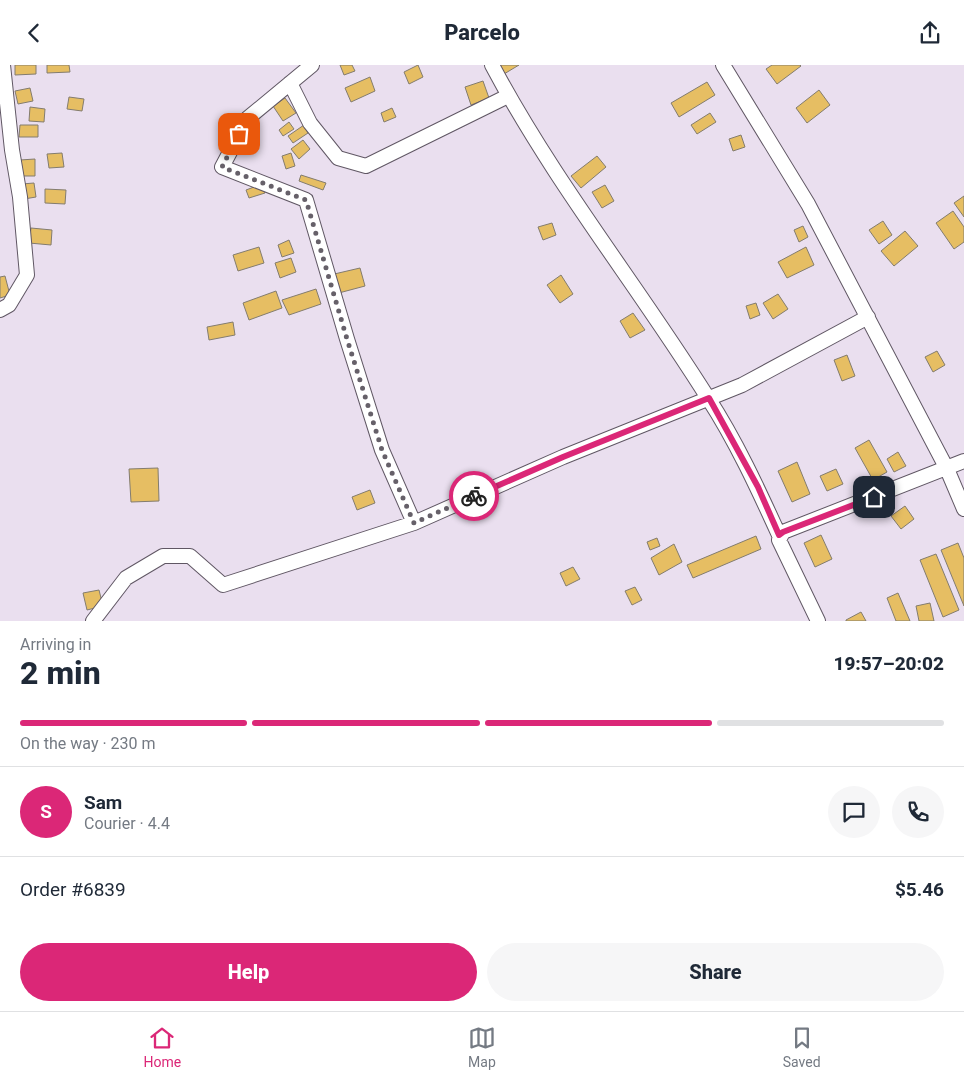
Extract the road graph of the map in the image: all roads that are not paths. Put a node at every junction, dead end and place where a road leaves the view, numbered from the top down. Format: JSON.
{"nodes":[{"id":1,"x":3,"y":65,"type":"edge"},
{"id":2,"x":312,"y":65,"type":"edge"},
{"id":3,"x":492,"y":65,"type":"edge"},
{"id":4,"x":723,"y":65,"type":"edge"},
{"id":5,"x":290,"y":83,"type":"junction"},
{"id":6,"x":508,"y":96,"type":"junction"},
{"id":7,"x":0,"y":310,"type":"edge"},
{"id":8,"x":868,"y":317,"type":"junction"},
{"id":9,"x":709,"y":398,"type":"junction"},
{"id":10,"x":964,"y":461,"type":"edge"},
{"id":11,"x":947,"y":469,"type":"junction"},
{"id":12,"x":964,"y":509,"type":"edge"},
{"id":13,"x":414,"y":523,"type":"junction"},
{"id":14,"x":779,"y":535,"type":"junction"},
{"id":15,"x":94,"y":621,"type":"edge"},
{"id":16,"x":818,"y":621,"type":"edge"}],
"edges":[{"from":1,"to":7,"type":"street"},
{"from":2,"to":5,"type":"street"},
{"from":3,"to":6,"type":"street"},
{"from":4,"to":8,"type":"street"},
{"from":5,"to":6,"type":"street"},
{"from":5,"to":13,"type":"street"},
{"from":6,"to":9,"type":"street"},
{"from":8,"to":9,"type":"street"},
{"from":8,"to":11,"type":"street"},
{"from":9,"to":13,"type":"street"},
{"from":9,"to":14,"type":"street"},
{"from":10,"to":11,"type":"street"},
{"from":11,"to":12,"type":"street"},
{"from":11,"to":14,"type":"street"},
{"from":13,"to":15,"type":"street"},
{"from":14,"to":16,"type":"street"}]}
